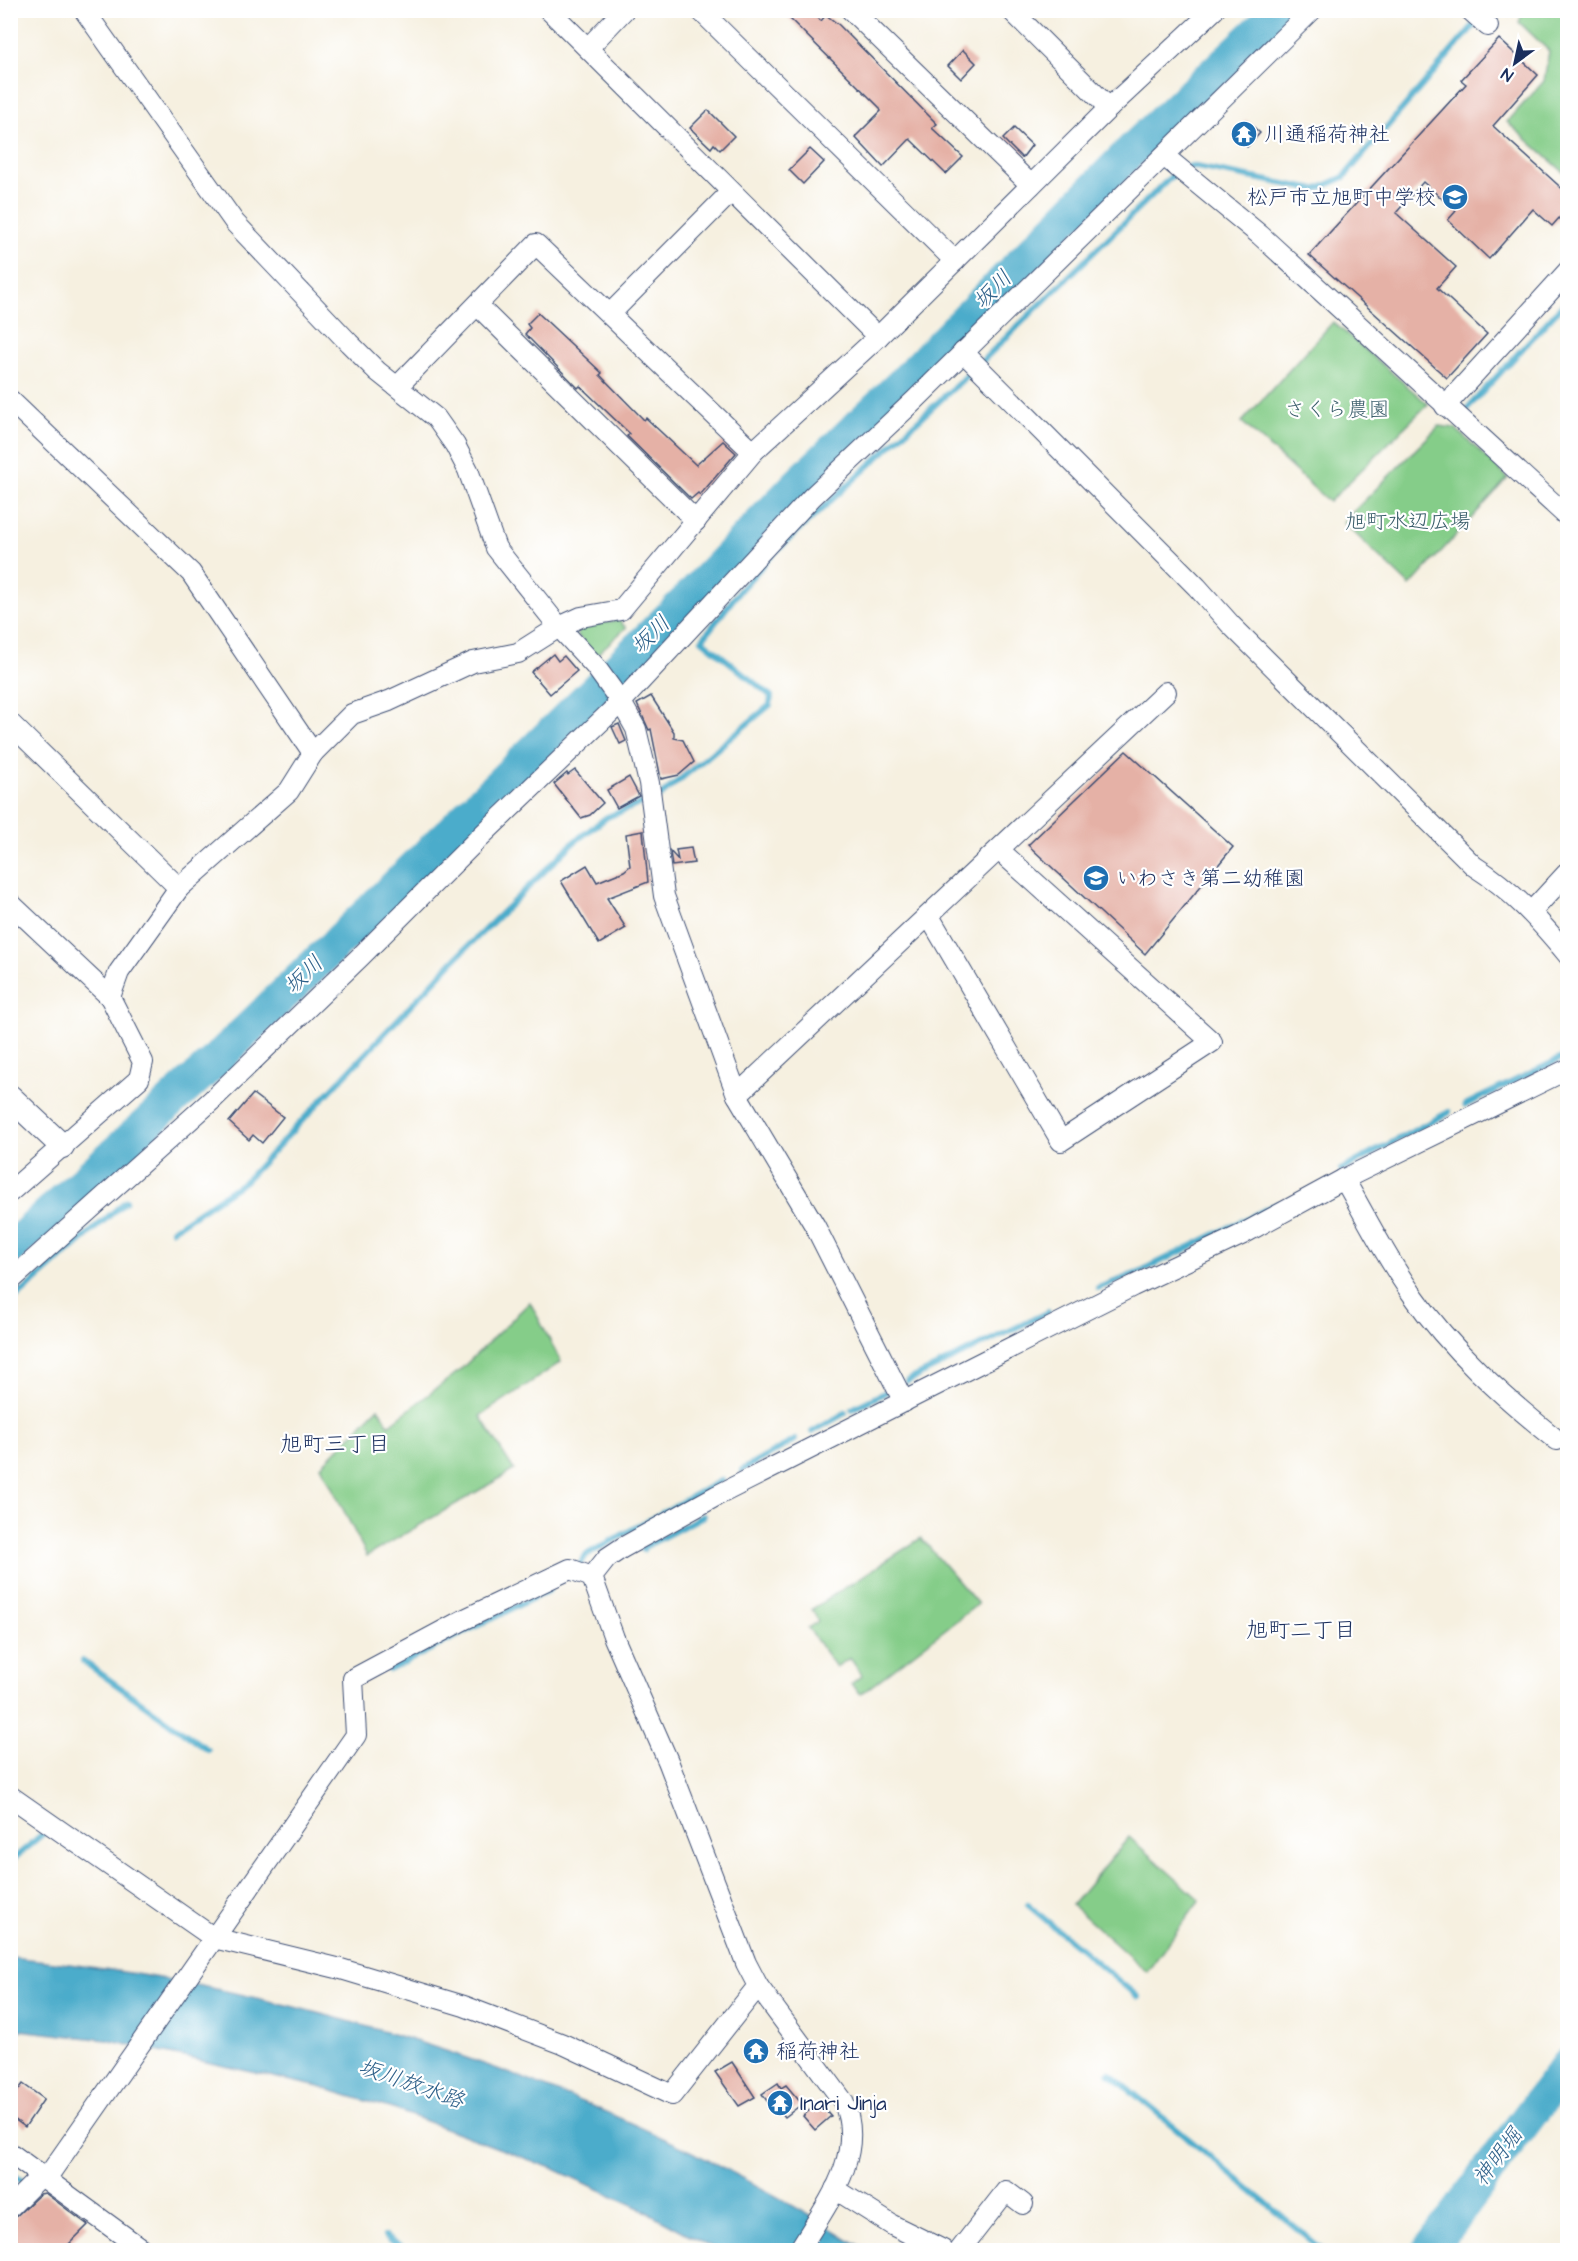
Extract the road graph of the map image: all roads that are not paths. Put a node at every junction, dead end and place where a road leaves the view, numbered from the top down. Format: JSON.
{"nodes":[{"id":1,"x":84,"y":10,"type":"edge"},
{"id":2,"x":549,"y":10,"type":"edge"},
{"id":3,"x":624,"y":10,"type":"edge"},
{"id":4,"x":700,"y":10,"type":"edge"},
{"id":5,"x":851,"y":10,"type":"edge"},
{"id":6,"x":1214,"y":10,"type":"edge"},
{"id":7,"x":1312,"y":10,"type":"edge"},
{"id":8,"x":1470,"y":10,"type":"edge"},
{"id":9,"x":1013,"y":11,"type":"edge"},
{"id":10,"x":1488,"y":26,"type":"dead end"},
{"id":11,"x":588,"y":48,"type":"junction"},
{"id":12,"x":1109,"y":108,"type":"junction"},
{"id":13,"x":1168,"y":159,"type":"junction"},
{"id":14,"x":1031,"y":185,"type":"junction"},
{"id":15,"x":731,"y":192,"type":"junction"},
{"id":16,"x":955,"y":261,"type":"junction"},
{"id":17,"x":1568,"y":271,"type":"edge"},
{"id":18,"x":478,"y":306,"type":"junction"},
{"id":19,"x":610,"y":314,"type":"junction"},
{"id":20,"x":878,"y":337,"type":"junction"},
{"id":21,"x":972,"y":360,"type":"junction"},
{"id":22,"x":398,"y":386,"type":"junction"},
{"id":23,"x":10,"y":400,"type":"edge"},
{"id":24,"x":1445,"y":406,"type":"junction"},
{"id":25,"x":753,"y":453,"type":"junction"},
{"id":26,"x":1568,"y":517,"type":"edge"},
{"id":27,"x":696,"y":521,"type":"junction"},
{"id":28,"x":559,"y":627,"type":"junction"},
{"id":29,"x":1166,"y":692,"type":"dead end"},
{"id":30,"x":619,"y":700,"type":"junction"},
{"id":31,"x":10,"y":723,"type":"edge"},
{"id":32,"x":313,"y":753,"type":"junction"},
{"id":33,"x":999,"y":850,"type":"junction"},
{"id":34,"x":1568,"y":872,"type":"edge"},
{"id":35,"x":179,"y":888,"type":"junction"},
{"id":36,"x":10,"y":903,"type":"edge"},
{"id":37,"x":1532,"y":911,"type":"junction"},
{"id":38,"x":929,"y":916,"type":"junction"},
{"id":39,"x":1568,"y":955,"type":"edge"},
{"id":40,"x":110,"y":997,"type":"junction"},
{"id":41,"x":1568,"y":1069,"type":"edge"},
{"id":42,"x":737,"y":1095,"type":"junction"},
{"id":43,"x":10,"y":1097,"type":"edge"},
{"id":44,"x":62,"y":1146,"type":"junction"},
{"id":45,"x":1344,"y":1179,"type":"junction"},
{"id":46,"x":10,"y":1192,"type":"edge"},
{"id":47,"x":10,"y":1281,"type":"edge"},
{"id":48,"x":904,"y":1402,"type":"junction"},
{"id":49,"x":1562,"y":1437,"type":"edge"},
{"id":50,"x":592,"y":1577,"type":"junction"},
{"id":51,"x":10,"y":1796,"type":"edge"},
{"id":52,"x":212,"y":1940,"type":"junction"},
{"id":53,"x":758,"y":1986,"type":"junction"},
{"id":54,"x":10,"y":2153,"type":"edge"},
{"id":55,"x":44,"y":2177,"type":"junction"},
{"id":56,"x":833,"y":2193,"type":"junction"},
{"id":57,"x":1023,"y":2204,"type":"dead end"},
{"id":58,"x":10,"y":2207,"type":"edge"},
{"id":59,"x":143,"y":2250,"type":"edge"},
{"id":60,"x":799,"y":2250,"type":"edge"},
{"id":61,"x":943,"y":2250,"type":"edge"},
{"id":62,"x":960,"y":2250,"type":"edge"}],
"edges":[{"from":1,"to":22,"type":"street"},
{"from":2,"to":11,"type":"street"},
{"from":3,"to":11,"type":"street"},
{"from":4,"to":16,"type":"street"},
{"from":5,"to":14,"type":"street"},
{"from":6,"to":12,"type":"street"},
{"from":7,"to":13,"type":"street"},
{"from":8,"to":10,"type":"street"},
{"from":9,"to":12,"type":"street"},
{"from":11,"to":15,"type":"street"},
{"from":12,"to":14,"type":"street"},
{"from":13,"to":21,"type":"street"},
{"from":13,"to":24,"type":"street"},
{"from":14,"to":16,"type":"street"},
{"from":15,"to":19,"type":"street"},
{"from":15,"to":20,"type":"street"},
{"from":16,"to":20,"type":"street"},
{"from":17,"to":24,"type":"street"},
{"from":18,"to":19,"type":"street"},
{"from":18,"to":22,"type":"street"},
{"from":18,"to":27,"type":"street"},
{"from":19,"to":25,"type":"street"},
{"from":20,"to":25,"type":"street"},
{"from":21,"to":30,"type":"street"},
{"from":21,"to":37,"type":"street"},
{"from":22,"to":28,"type":"street"},
{"from":23,"to":32,"type":"street"},
{"from":24,"to":26,"type":"street"},
{"from":25,"to":27,"type":"street"},
{"from":27,"to":28,"type":"street"},
{"from":28,"to":30,"type":"street"},
{"from":28,"to":32,"type":"street"},
{"from":29,"to":33,"type":"street"},
{"from":30,"to":42,"type":"street"},
{"from":30,"to":47,"type":"street"},
{"from":31,"to":35,"type":"street"},
{"from":32,"to":35,"type":"street"},
{"from":33,"to":38,"type":"street"},
{"from":33,"to":38,"type":"street"},
{"from":34,"to":37,"type":"street"},
{"from":35,"to":40,"type":"street"},
{"from":36,"to":40,"type":"street"},
{"from":37,"to":39,"type":"street"},
{"from":38,"to":42,"type":"street"},
{"from":40,"to":44,"type":"street"},
{"from":41,"to":45,"type":"street"},
{"from":42,"to":48,"type":"street"},
{"from":43,"to":44,"type":"street"},
{"from":44,"to":46,"type":"street"},
{"from":45,"to":48,"type":"street"},
{"from":45,"to":49,"type":"street"},
{"from":48,"to":50,"type":"street"},
{"from":50,"to":52,"type":"street"},
{"from":50,"to":53,"type":"street"},
{"from":51,"to":52,"type":"street"},
{"from":52,"to":53,"type":"street"},
{"from":52,"to":55,"type":"street"},
{"from":53,"to":56,"type":"street"},
{"from":54,"to":55,"type":"street"},
{"from":55,"to":58,"type":"street"},
{"from":55,"to":59,"type":"street"},
{"from":56,"to":60,"type":"street"},
{"from":56,"to":61,"type":"street"},
{"from":57,"to":62,"type":"street"}]}
